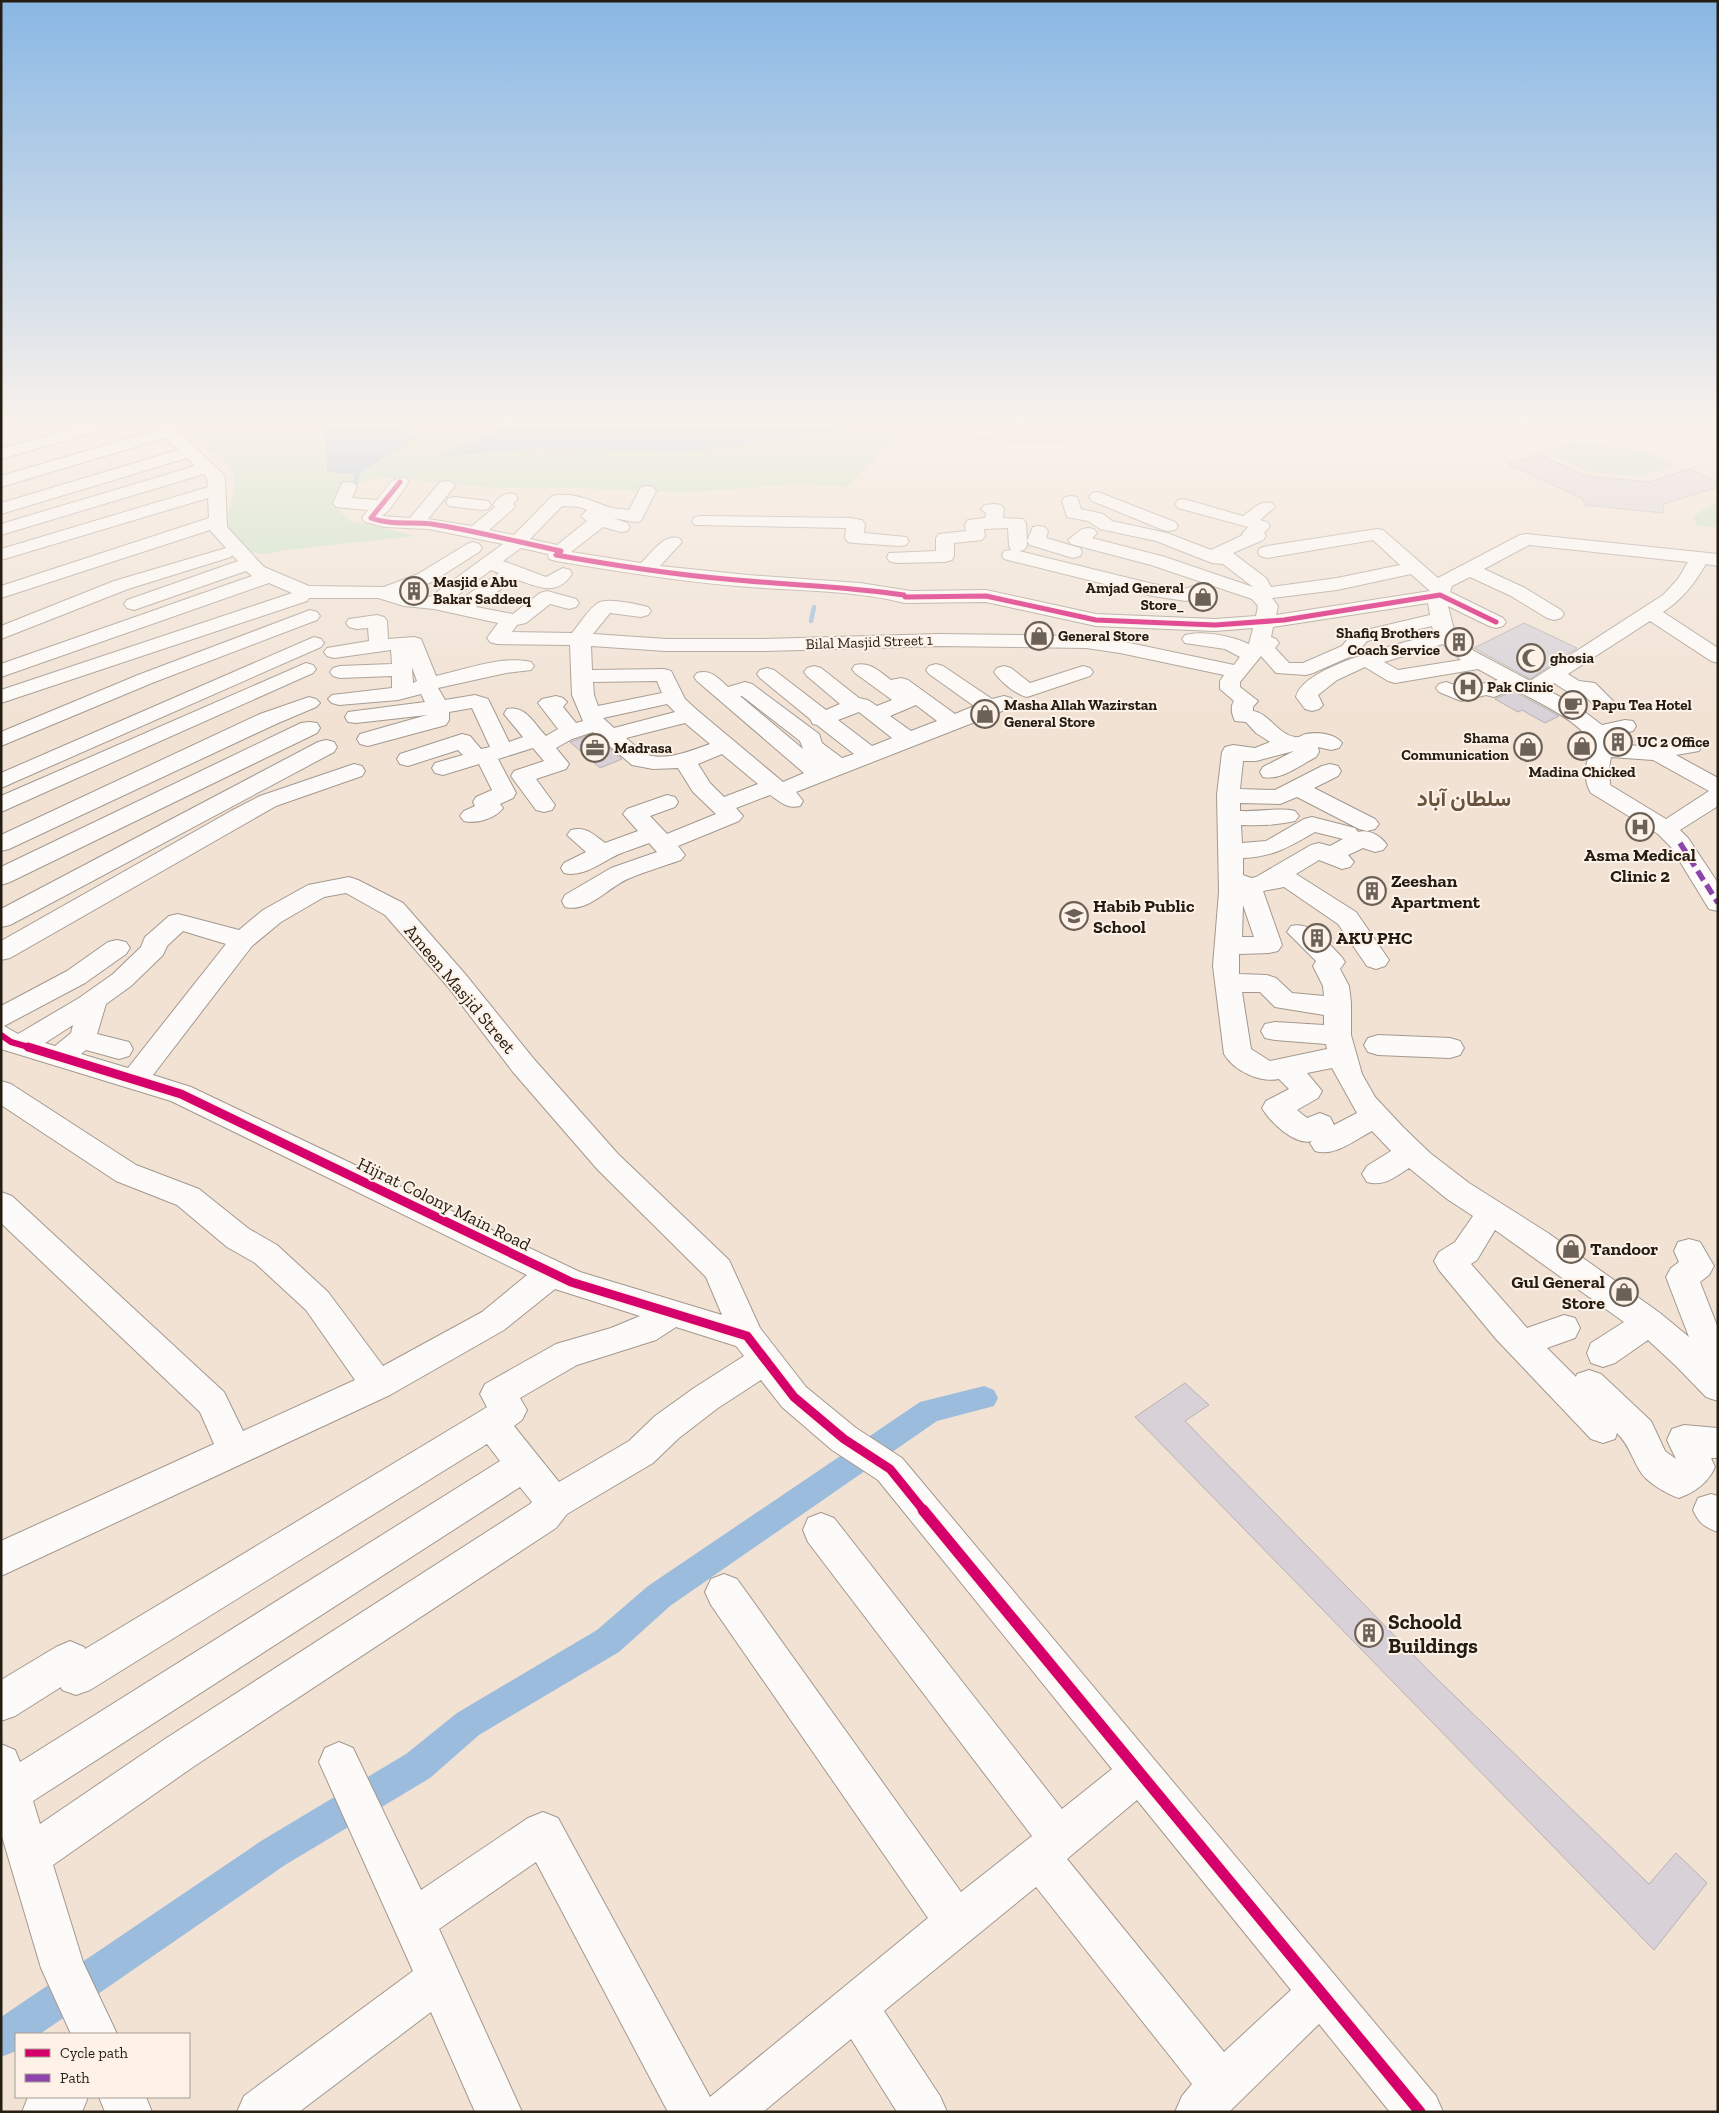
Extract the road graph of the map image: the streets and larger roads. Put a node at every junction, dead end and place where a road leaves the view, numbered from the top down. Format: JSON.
{"nodes":[{"id":1,"x":39,"y":519,"type":"edge"},
{"id":2,"x":121,"y":519,"type":"edge"},
{"id":3,"x":220,"y":519,"type":"edge"},
{"id":4,"x":376,"y":519,"type":"edge"},
{"id":5,"x":419,"y":519,"type":"edge"},
{"id":6,"x":476,"y":519,"type":"edge"},
{"id":7,"x":491,"y":519,"type":"edge"},
{"id":8,"x":540,"y":519,"type":"edge"},
{"id":9,"x":597,"y":519,"type":"edge"},
{"id":10,"x":742,"y":519,"type":"edge"},
{"id":11,"x":811,"y":519,"type":"edge"},
{"id":12,"x":994,"y":519,"type":"edge"},
{"id":13,"x":1056,"y":519,"type":"edge"},
{"id":14,"x":1097,"y":519,"type":"edge"},
{"id":15,"x":1151,"y":519,"type":"edge"},
{"id":16,"x":1172,"y":519,"type":"edge"},
{"id":17,"x":1236,"y":519,"type":"edge"},
{"id":18,"x":1251,"y":519,"type":"edge"},
{"id":19,"x":601,"y":520,"type":"junction"},
{"id":20,"x":701,"y":521,"type":"dead end"},
{"id":21,"x":220,"y":522,"type":"junction"},
{"id":22,"x":1246,"y":522,"type":"junction"},
{"id":23,"x":415,"y":523,"type":"junction"},
{"id":24,"x":994,"y":523,"type":"junction"},
{"id":25,"x":1164,"y":524,"type":"junction"},
{"id":26,"x":1211,"y":525,"type":"dead end"},
{"id":27,"x":621,"y":527,"type":"dead end"},
{"id":28,"x":1095,"y":528,"type":"junction"},
{"id":29,"x":1,"y":530,"type":"edge"},
{"id":30,"x":1329,"y":530,"type":"dead end"},
{"id":31,"x":556,"y":532,"type":"dead end"},
{"id":32,"x":468,"y":537,"type":"junction"},
{"id":33,"x":580,"y":537,"type":"junction"},
{"id":34,"x":517,"y":542,"type":"junction"},
{"id":35,"x":673,"y":542,"type":"dead end"},
{"id":36,"x":899,"y":545,"type":"junction"},
{"id":37,"x":559,"y":553,"type":"junction"},
{"id":38,"x":1220,"y":554,"type":"junction"},
{"id":39,"x":1,"y":555,"type":"edge"},
{"id":40,"x":1262,"y":555,"type":"junction"},
{"id":41,"x":244,"y":556,"type":"junction"},
{"id":42,"x":876,"y":558,"type":"dead end"},
{"id":43,"x":1709,"y":559,"type":"edge"},
{"id":44,"x":534,"y":561,"type":"dead end"},
{"id":45,"x":490,"y":563,"type":"junction"},
{"id":46,"x":1169,"y":564,"type":"junction"},
{"id":47,"x":1412,"y":565,"type":"junction"},
{"id":48,"x":123,"y":566,"type":"dead end"},
{"id":49,"x":646,"y":569,"type":"junction"},
{"id":50,"x":1468,"y":569,"type":"junction"},
{"id":51,"x":512,"y":572,"type":"junction"},
{"id":52,"x":1192,"y":572,"type":"junction"},
{"id":53,"x":563,"y":574,"type":"dead end"},
{"id":54,"x":1299,"y":575,"type":"dead end"},
{"id":55,"x":1,"y":576,"type":"edge"},
{"id":56,"x":270,"y":576,"type":"junction"},
{"id":57,"x":633,"y":591,"type":"dead end"},
{"id":58,"x":1,"y":592,"type":"edge"},
{"id":59,"x":301,"y":592,"type":"junction"},
{"id":60,"x":381,"y":593,"type":"junction"},
{"id":61,"x":97,"y":594,"type":"junction"},
{"id":62,"x":1076,"y":600,"type":"dead end"},
{"id":63,"x":1197,"y":601,"type":"junction"},
{"id":64,"x":434,"y":604,"type":"junction"},
{"id":65,"x":1439,"y":605,"type":"junction"},
{"id":66,"x":616,"y":607,"type":"junction"},
{"id":67,"x":459,"y":610,"type":"junction"},
{"id":68,"x":115,"y":611,"type":"dead end"},
{"id":69,"x":641,"y":611,"type":"dead end"},
{"id":70,"x":1650,"y":612,"type":"junction"},
{"id":71,"x":1,"y":614,"type":"edge"},
{"id":72,"x":1554,"y":614,"type":"dead end"},
{"id":73,"x":310,"y":616,"type":"dead end"},
{"id":74,"x":90,"y":620,"type":"dead end"},
{"id":75,"x":511,"y":620,"type":"junction"},
{"id":76,"x":1267,"y":620,"type":"junction"},
{"id":77,"x":1118,"y":621,"type":"junction"},
{"id":78,"x":1496,"y":622,"type":"dead end"},
{"id":79,"x":1,"y":633,"type":"edge"},
{"id":80,"x":555,"y":638,"type":"junction"},
{"id":81,"x":578,"y":639,"type":"junction"},
{"id":82,"x":378,"y":641,"type":"junction"},
{"id":83,"x":1064,"y":641,"type":"junction"},
{"id":84,"x":314,"y":643,"type":"dead end"},
{"id":85,"x":414,"y":643,"type":"dead end"},
{"id":86,"x":818,"y":644,"type":"junction"},
{"id":87,"x":335,"y":646,"type":"dead end"},
{"id":88,"x":1120,"y":647,"type":"junction"},
{"id":89,"x":1,"y":653,"type":"edge"},
{"id":90,"x":1718,"y":657,"type":"edge"},
{"id":91,"x":1367,"y":660,"type":"junction"},
{"id":92,"x":1480,"y":662,"type":"junction"},
{"id":93,"x":524,"y":666,"type":"dead end"},
{"id":94,"x":1057,"y":667,"type":"dead end"},
{"id":95,"x":1148,"y":668,"type":"dead end"},
{"id":96,"x":87,"y":669,"type":"junction"},
{"id":97,"x":862,"y":669,"type":"dead end"},
{"id":98,"x":306,"y":670,"type":"dead end"},
{"id":99,"x":401,"y":670,"type":"junction"},
{"id":100,"x":936,"y":670,"type":"dead end"},
{"id":101,"x":1,"y":671,"type":"edge"},
{"id":102,"x":340,"y":672,"type":"dead end"},
{"id":103,"x":487,"y":672,"type":"junction"},
{"id":104,"x":1004,"y":672,"type":"dead end"},
{"id":105,"x":1083,"y":672,"type":"dead end"},
{"id":106,"x":1238,"y":672,"type":"junction"},
{"id":107,"x":1422,"y":672,"type":"junction"},
{"id":108,"x":768,"y":674,"type":"dead end"},
{"id":109,"x":1555,"y":674,"type":"junction"},
{"id":110,"x":581,"y":676,"type":"junction"},
{"id":111,"x":704,"y":677,"type":"dead end"},
{"id":112,"x":1,"y":684,"type":"edge"},
{"id":113,"x":426,"y":684,"type":"junction"},
{"id":114,"x":1523,"y":685,"type":"junction"},
{"id":115,"x":889,"y":688,"type":"junction"},
{"id":116,"x":500,"y":691,"type":"dead end"},
{"id":117,"x":403,"y":692,"type":"junction"},
{"id":118,"x":675,"y":696,"type":"junction"},
{"id":119,"x":1,"y":697,"type":"edge"},
{"id":120,"x":339,"y":699,"type":"dead end"},
{"id":121,"x":1581,"y":700,"type":"dead end"},
{"id":122,"x":556,"y":702,"type":"dead end"},
{"id":123,"x":309,"y":703,"type":"dead end"},
{"id":124,"x":1554,"y":703,"type":"junction"},
{"id":125,"x":723,"y":704,"type":"junction"},
{"id":126,"x":1312,"y":705,"type":"dead end"},
{"id":127,"x":1606,"y":705,"type":"dead end"},
{"id":128,"x":855,"y":706,"type":"junction"},
{"id":129,"x":438,"y":708,"type":"junction"},
{"id":130,"x":1,"y":709,"type":"edge"},
{"id":131,"x":515,"y":714,"type":"dead end"},
{"id":132,"x":876,"y":714,"type":"junction"},
{"id":133,"x":356,"y":716,"type":"dead end"},
{"id":134,"x":694,"y":719,"type":"junction"},
{"id":135,"x":821,"y":719,"type":"junction"},
{"id":136,"x":953,"y":722,"type":"junction"},
{"id":137,"x":599,"y":725,"type":"junction"},
{"id":138,"x":1625,"y":726,"type":"dead end"},
{"id":139,"x":309,"y":728,"type":"dead end"},
{"id":140,"x":79,"y":731,"type":"dead end"},
{"id":141,"x":571,"y":731,"type":"junction"},
{"id":142,"x":368,"y":739,"type":"dead end"},
{"id":143,"x":1,"y":740,"type":"edge"},
{"id":144,"x":908,"y":740,"type":"junction"},
{"id":145,"x":1601,"y":741,"type":"junction"},
{"id":146,"x":541,"y":743,"type":"junction"},
{"id":147,"x":1297,"y":744,"type":"junction"},
{"id":148,"x":1331,"y":744,"type":"dead end"},
{"id":149,"x":726,"y":745,"type":"junction"},
{"id":150,"x":1691,"y":746,"type":"dead end"},
{"id":151,"x":326,"y":747,"type":"dead end"},
{"id":152,"x":787,"y":747,"type":"junction"},
{"id":153,"x":488,"y":754,"type":"junction"},
{"id":154,"x":1658,"y":754,"type":"junction"},
{"id":155,"x":869,"y":755,"type":"junction"},
{"id":156,"x":408,"y":758,"type":"dead end"},
{"id":157,"x":685,"y":761,"type":"junction"},
{"id":158,"x":746,"y":763,"type":"junction"},
{"id":159,"x":1,"y":765,"type":"edge"},
{"id":160,"x":443,"y":768,"type":"dead end"},
{"id":161,"x":829,"y":770,"type":"junction"},
{"id":162,"x":354,"y":771,"type":"dead end"},
{"id":163,"x":1330,"y":771,"type":"dead end"},
{"id":164,"x":1271,"y":772,"type":"dead end"},
{"id":165,"x":652,"y":779,"type":"dead end"},
{"id":166,"x":1,"y":781,"type":"edge"},
{"id":167,"x":1718,"y":787,"type":"edge"},
{"id":168,"x":1297,"y":790,"type":"junction"},
{"id":169,"x":782,"y":794,"type":"junction"},
{"id":170,"x":1228,"y":795,"type":"junction"},
{"id":171,"x":1718,"y":796,"type":"edge"},
{"id":172,"x":667,"y":802,"type":"junction"},
{"id":173,"x":1,"y":805,"type":"edge"},
{"id":174,"x":544,"y":805,"type":"dead end"},
{"id":175,"x":722,"y":806,"type":"junction"},
{"id":176,"x":472,"y":816,"type":"dead end"},
{"id":177,"x":1287,"y":816,"type":"dead end"},
{"id":178,"x":1229,"y":818,"type":"junction"},
{"id":179,"x":1666,"y":829,"type":"junction"},
{"id":180,"x":693,"y":832,"type":"junction"},
{"id":181,"x":1363,"y":834,"type":"junction"},
{"id":182,"x":578,"y":835,"type":"dead end"},
{"id":183,"x":658,"y":839,"type":"junction"},
{"id":184,"x":1,"y":844,"type":"edge"},
{"id":185,"x":1230,"y":850,"type":"junction"},
{"id":186,"x":603,"y":853,"type":"junction"},
{"id":187,"x":1691,"y":860,"type":"junction"},
{"id":188,"x":573,"y":868,"type":"dead end"},
{"id":189,"x":1718,"y":869,"type":"edge"},
{"id":190,"x":1,"y":877,"type":"edge"},
{"id":191,"x":1247,"y":883,"type":"junction"},
{"id":192,"x":574,"y":901,"type":"dead end"},
{"id":193,"x":1718,"y":903,"type":"edge"},
{"id":194,"x":1,"y":918,"type":"edge"},
{"id":195,"x":1300,"y":932,"type":"dead end"},
{"id":196,"x":243,"y":940,"type":"junction"},
{"id":197,"x":1228,"y":946,"type":"junction"},
{"id":198,"x":117,"y":948,"type":"dead end"},
{"id":199,"x":1,"y":952,"type":"edge"},
{"id":200,"x":1376,"y":960,"type":"dead end"},
{"id":201,"x":1228,"y":982,"type":"junction"},
{"id":202,"x":94,"y":999,"type":"junction"},
{"id":203,"x":1,"y":1018,"type":"edge"},
{"id":204,"x":1275,"y":1031,"type":"dead end"},
{"id":205,"x":11,"y":1040,"type":"edge"},
{"id":206,"x":1340,"y":1040,"type":"junction"},
{"id":207,"x":70,"y":1048,"type":"junction"},
{"id":208,"x":1450,"y":1048,"type":"dead end"},
{"id":209,"x":119,"y":1049,"type":"dead end"},
{"id":210,"x":1285,"y":1068,"type":"junction"},
{"id":211,"x":134,"y":1080,"type":"junction"},
{"id":212,"x":1,"y":1091,"type":"edge"},
{"id":213,"x":1375,"y":1116,"type":"junction"},
{"id":214,"x":1411,"y":1153,"type":"junction"},
{"id":215,"x":1377,"y":1174,"type":"dead end"},
{"id":216,"x":1,"y":1204,"type":"edge"},
{"id":217,"x":1491,"y":1212,"type":"junction"},
{"id":218,"x":1698,"y":1268,"type":"edge"},
{"id":219,"x":552,"y":1273,"type":"junction"},
{"id":220,"x":673,"y":1313,"type":"junction"},
{"id":221,"x":1649,"y":1322,"type":"junction"},
{"id":222,"x":1564,"y":1328,"type":"dead end"},
{"id":223,"x":1522,"y":1344,"type":"junction"},
{"id":224,"x":756,"y":1348,"type":"junction"},
{"id":225,"x":1603,"y":1353,"type":"dead end"},
{"id":226,"x":1714,"y":1364,"type":"edge"},
{"id":227,"x":1590,"y":1384,"type":"dead end"},
{"id":228,"x":378,"y":1385,"type":"junction"},
{"id":229,"x":491,"y":1423,"type":"junction"},
{"id":230,"x":1603,"y":1428,"type":"dead end"},
{"id":231,"x":1718,"y":1443,"type":"edge"},
{"id":232,"x":235,"y":1452,"type":"junction"},
{"id":233,"x":524,"y":1465,"type":"junction"},
{"id":234,"x":554,"y":1504,"type":"junction"},
{"id":235,"x":821,"y":1530,"type":"dead end"},
{"id":236,"x":1,"y":1559,"type":"edge"},
{"id":237,"x":724,"y":1592,"type":"dead end"},
{"id":238,"x":1,"y":1702,"type":"edge"},
{"id":239,"x":339,"y":1762,"type":"dead end"},
{"id":240,"x":1140,"y":1772,"type":"junction"},
{"id":241,"x":5,"y":1778,"type":"edge"},
{"id":242,"x":1049,"y":1848,"type":"junction"},
{"id":243,"x":29,"y":1856,"type":"junction"},
{"id":244,"x":413,"y":1921,"type":"junction"},
{"id":245,"x":957,"y":1922,"type":"junction"},
{"id":246,"x":439,"y":1979,"type":"junction"},
{"id":247,"x":1321,"y":1992,"type":"junction"},
{"id":248,"x":856,"y":2007,"type":"junction"},
{"id":249,"x":89,"y":2023,"type":"edge"},
{"id":250,"x":64,"y":2098,"type":"edge"},
{"id":251,"x":122,"y":2098,"type":"edge"},
{"id":252,"x":1210,"y":2098,"type":"edge"},
{"id":253,"x":45,"y":2112,"type":"edge"},
{"id":254,"x":129,"y":2112,"type":"edge"},
{"id":255,"x":260,"y":2112,"type":"edge"},
{"id":256,"x":499,"y":2112,"type":"edge"},
{"id":257,"x":693,"y":2112,"type":"edge"},
{"id":258,"x":727,"y":2112,"type":"edge"},
{"id":259,"x":924,"y":2112,"type":"edge"},
{"id":260,"x":1420,"y":2112,"type":"edge"}],
"edges":[{"from":1,"to":29,"type":"street"},
{"from":2,"to":39,"type":"street"},
{"from":3,"to":21,"type":"street"},
{"from":4,"to":23,"type":"street"},
{"from":5,"to":23,"type":"street"},
{"from":6,"to":32,"type":"street"},
{"from":7,"to":32,"type":"street"},
{"from":8,"to":34,"type":"street"},
{"from":9,"to":19,"type":"street"},
{"from":10,"to":20,"type":"street"},
{"from":11,"to":36,"type":"street"},
{"from":12,"to":24,"type":"street"},
{"from":13,"to":46,"type":"street"},
{"from":14,"to":28,"type":"street"},
{"from":15,"to":25,"type":"street"},
{"from":16,"to":25,"type":"street"},
{"from":17,"to":22,"type":"street"},
{"from":18,"to":22,"type":"street"},
{"from":19,"to":27,"type":"street"},
{"from":19,"to":33,"type":"street"},
{"from":21,"to":41,"type":"street"},
{"from":21,"to":48,"type":"street"},
{"from":21,"to":55,"type":"street"},
{"from":21,"to":58,"type":"street"},
{"from":22,"to":38,"type":"street"},
{"from":23,"to":32,"type":"street"},
{"from":24,"to":36,"type":"street"},
{"from":24,"to":63,"type":"street"},
{"from":25,"to":38,"type":"street"},
{"from":26,"to":38,"type":"street"},
{"from":28,"to":38,"type":"street"},
{"from":28,"to":46,"type":"street"},
{"from":30,"to":40,"type":"street"},
{"from":31,"to":33,"type":"street"},
{"from":32,"to":34,"type":"street"},
{"from":32,"to":60,"type":"street"},
{"from":33,"to":37,"type":"street"},
{"from":34,"to":37,"type":"street"},
{"from":34,"to":45,"type":"street"},
{"from":35,"to":49,"type":"street"},
{"from":36,"to":42,"type":"street"},
{"from":37,"to":44,"type":"street"},
{"from":37,"to":49,"type":"street"},
{"from":38,"to":40,"type":"street"},
{"from":38,"to":76,"type":"street"},
{"from":40,"to":47,"type":"street"},
{"from":40,"to":76,"type":"street"},
{"from":41,"to":56,"type":"street"},
{"from":41,"to":61,"type":"street"},
{"from":41,"to":68,"type":"street"},
{"from":43,"to":50,"type":"street"},
{"from":43,"to":70,"type":"street"},
{"from":45,"to":51,"type":"street"},
{"from":45,"to":64,"type":"street"},
{"from":46,"to":52,"type":"street"},
{"from":47,"to":54,"type":"street"},
{"from":47,"to":65,"type":"street"},
{"from":47,"to":76,"type":"street"},
{"from":49,"to":77,"type":"street"},
{"from":50,"to":65,"type":"street"},
{"from":50,"to":72,"type":"street"},
{"from":51,"to":53,"type":"street"},
{"from":51,"to":67,"type":"street"},
{"from":52,"to":63,"type":"street"},
{"from":52,"to":76,"type":"street"},
{"from":56,"to":59,"type":"street"},
{"from":56,"to":101,"type":"street"},
{"from":57,"to":66,"type":"street"},
{"from":59,"to":60,"type":"street"},
{"from":59,"to":96,"type":"street"},
{"from":59,"to":112,"type":"street"},
{"from":60,"to":64,"type":"street"},
{"from":60,"to":82,"type":"street"},
{"from":61,"to":71,"type":"street"},
{"from":61,"to":79,"type":"street"},
{"from":62,"to":63,"type":"street"},
{"from":63,"to":76,"type":"street"},
{"from":64,"to":67,"type":"street"},
{"from":65,"to":76,"type":"street"},
{"from":65,"to":76,"type":"street"},
{"from":65,"to":76,"type":"street"},
{"from":65,"to":78,"type":"street"},
{"from":65,"to":91,"type":"street"},
{"from":65,"to":92,"type":"street"},
{"from":66,"to":69,"type":"street"},
{"from":66,"to":81,"type":"street"},
{"from":67,"to":75,"type":"street"},
{"from":70,"to":90,"type":"street"},
{"from":70,"to":109,"type":"street"},
{"from":73,"to":143,"type":"street"},
{"from":74,"to":89,"type":"street"},
{"from":75,"to":80,"type":"street","name":"Bilal Masjid Street 1"},
{"from":75,"to":80,"type":"street"},
{"from":76,"to":77,"type":"street"},
{"from":76,"to":77,"type":"street"},
{"from":76,"to":106,"type":"street"},
{"from":80,"to":81,"type":"street","name":"Bilal Masjid Street 1"},
{"from":81,"to":86,"type":"street","name":"Bilal Masjid Street 1"},
{"from":81,"to":110,"type":"street"},
{"from":82,"to":87,"type":"street"},
{"from":82,"to":99,"type":"street"},
{"from":83,"to":86,"type":"street","name":"Bilal Masjid Street 1"},
{"from":83,"to":88,"type":"street","name":"Bilal Masjid Street 1"},
{"from":83,"to":94,"type":"street"},
{"from":84,"to":166,"type":"street"},
{"from":85,"to":113,"type":"street"},
{"from":86,"to":128,"type":"street"},
{"from":88,"to":95,"type":"street"},
{"from":88,"to":106,"type":"street","name":"Bilal Masjid Street 1"},
{"from":91,"to":107,"type":"street"},
{"from":91,"to":126,"type":"street"},
{"from":92,"to":107,"type":"street"},
{"from":92,"to":114,"type":"street"},
{"from":93,"to":103,"type":"street"},
{"from":96,"to":119,"type":"street"},
{"from":96,"to":130,"type":"street"},
{"from":97,"to":115,"type":"street"},
{"from":98,"to":173,"type":"street"},
{"from":99,"to":102,"type":"street"},
{"from":99,"to":117,"type":"street"},
{"from":100,"to":136,"type":"street"},
{"from":103,"to":113,"type":"street"},
{"from":103,"to":116,"type":"street"},
{"from":104,"to":105,"type":"street"},
{"from":106,"to":147,"type":"street"},
{"from":107,"to":114,"type":"street"},
{"from":108,"to":135,"type":"street"},
{"from":109,"to":114,"type":"street"},
{"from":109,"to":127,"type":"street"},
{"from":110,"to":118,"type":"street"},
{"from":110,"to":137,"type":"street"},
{"from":111,"to":125,"type":"street"},
{"from":113,"to":117,"type":"street"},
{"from":113,"to":129,"type":"street"},
{"from":114,"to":124,"type":"street"},
{"from":115,"to":132,"type":"street"},
{"from":115,"to":136,"type":"street"},
{"from":117,"to":120,"type":"street"},
{"from":118,"to":134,"type":"street"},
{"from":118,"to":137,"type":"street"},
{"from":121,"to":124,"type":"street"},
{"from":122,"to":141,"type":"street"},
{"from":123,"to":184,"type":"street"},
{"from":124,"to":145,"type":"street"},
{"from":125,"to":134,"type":"street"},
{"from":125,"to":152,"type":"street"},
{"from":125,"to":161,"type":"street"},
{"from":128,"to":132,"type":"street"},
{"from":128,"to":135,"type":"street"},
{"from":129,"to":133,"type":"street"},
{"from":129,"to":142,"type":"street"},
{"from":129,"to":153,"type":"street"},
{"from":131,"to":146,"type":"street"},
{"from":132,"to":144,"type":"street"},
{"from":134,"to":137,"type":"street"},
{"from":134,"to":149,"type":"street"},
{"from":135,"to":155,"type":"street"},
{"from":136,"to":144,"type":"street"},
{"from":137,"to":141,"type":"street"},
{"from":137,"to":157,"type":"street"},
{"from":138,"to":145,"type":"street"},
{"from":139,"to":190,"type":"street"},
{"from":140,"to":159,"type":"street"},
{"from":141,"to":146,"type":"street"},
{"from":144,"to":155,"type":"street"},
{"from":145,"to":154,"type":"street"},
{"from":145,"to":179,"type":"street"},
{"from":146,"to":153,"type":"street"},
{"from":146,"to":174,"type":"street"},
{"from":147,"to":148,"type":"street"},
{"from":147,"to":164,"type":"street"},
{"from":147,"to":170,"type":"street"},
{"from":149,"to":157,"type":"street"},
{"from":149,"to":158,"type":"street"},
{"from":150,"to":154,"type":"street"},
{"from":151,"to":194,"type":"street"},
{"from":152,"to":158,"type":"street"},
{"from":152,"to":161,"type":"street"},
{"from":153,"to":156,"type":"street"},
{"from":153,"to":160,"type":"street"},
{"from":153,"to":176,"type":"street"},
{"from":154,"to":167,"type":"street"},
{"from":155,"to":161,"type":"street"},
{"from":157,"to":175,"type":"street"},
{"from":158,"to":169,"type":"street"},
{"from":161,"to":169,"type":"street"},
{"from":162,"to":199,"type":"street"},
{"from":163,"to":168,"type":"street"},
{"from":165,"to":172,"type":"street"},
{"from":168,"to":170,"type":"street"},
{"from":168,"to":181,"type":"street"},
{"from":169,"to":175,"type":"street"},
{"from":170,"to":178,"type":"street"},
{"from":171,"to":179,"type":"street"},
{"from":172,"to":180,"type":"street"},
{"from":172,"to":183,"type":"street"},
{"from":175,"to":180,"type":"street"},
{"from":177,"to":178,"type":"street"},
{"from":178,"to":185,"type":"street"},
{"from":179,"to":187,"type":"street"},
{"from":180,"to":183,"type":"street"},
{"from":181,"to":185,"type":"street"},
{"from":181,"to":191,"type":"street"},
{"from":182,"to":186,"type":"street"},
{"from":183,"to":186,"type":"street"},
{"from":183,"to":192,"type":"street"},
{"from":185,"to":191,"type":"street"},
{"from":186,"to":188,"type":"street"},
{"from":187,"to":189,"type":"street"},
{"from":187,"to":193,"type":"street"},
{"from":191,"to":197,"type":"street"},
{"from":191,"to":197,"type":"street"},
{"from":191,"to":200,"type":"street"},
{"from":195,"to":206,"type":"street"},
{"from":196,"to":202,"type":"street"},
{"from":196,"to":211,"type":"street","name":"Ameen Masjid Street"},
{"from":196,"to":224,"type":"street","name":"Ameen Masjid Street"},
{"from":197,"to":201,"type":"street"},
{"from":198,"to":203,"type":"street"},
{"from":201,"to":206,"type":"street"},
{"from":201,"to":210,"type":"street"},
{"from":202,"to":205,"type":"street"},
{"from":202,"to":207,"type":"street"},
{"from":204,"to":206,"type":"street"},
{"from":205,"to":207,"type":"street","name":"Hijrat Colony Main Road"},
{"from":206,"to":208,"type":"street"},
{"from":206,"to":210,"type":"street"},
{"from":206,"to":213,"type":"street"},
{"from":207,"to":209,"type":"street"},
{"from":207,"to":211,"type":"street","name":"Hijrat Colony Main Road"},
{"from":210,"to":213,"type":"street"},
{"from":211,"to":219,"type":"street","name":"Hijrat Colony Main Road"},
{"from":212,"to":228,"type":"street"},
{"from":213,"to":214,"type":"street"},
{"from":214,"to":215,"type":"street"},
{"from":214,"to":217,"type":"street"},
{"from":216,"to":232,"type":"street"},
{"from":217,"to":221,"type":"street"},
{"from":217,"to":223,"type":"street"},
{"from":218,"to":226,"type":"street"},
{"from":219,"to":220,"type":"street","name":"Hijrat Colony Main Road"},
{"from":219,"to":228,"type":"street"},
{"from":220,"to":224,"type":"street","name":"Hijrat Colony Main Road"},
{"from":220,"to":229,"type":"street"},
{"from":221,"to":225,"type":"street"},
{"from":221,"to":226,"type":"street"},
{"from":222,"to":223,"type":"street"},
{"from":223,"to":230,"type":"street"},
{"from":224,"to":234,"type":"street"},
{"from":224,"to":240,"type":"street"},
{"from":227,"to":231,"type":"street"},
{"from":228,"to":232,"type":"street"},
{"from":229,"to":233,"type":"street"},
{"from":229,"to":238,"type":"street"},
{"from":232,"to":236,"type":"street"},
{"from":233,"to":234,"type":"street"},
{"from":233,"to":241,"type":"street"},
{"from":234,"to":243,"type":"street"},
{"from":235,"to":242,"type":"street"},
{"from":237,"to":245,"type":"street"},
{"from":239,"to":244,"type":"street"},
{"from":240,"to":242,"type":"street"},
{"from":240,"to":247,"type":"street"},
{"from":241,"to":243,"type":"street"},
{"from":242,"to":245,"type":"street"},
{"from":242,"to":252,"type":"street"},
{"from":243,"to":249,"type":"street"},
{"from":244,"to":246,"type":"street"},
{"from":244,"to":257,"type":"street"},
{"from":245,"to":248,"type":"street"},
{"from":246,"to":255,"type":"street"},
{"from":246,"to":256,"type":"street"},
{"from":247,"to":252,"type":"street"},
{"from":247,"to":260,"type":"street"},
{"from":248,"to":258,"type":"street"},
{"from":248,"to":259,"type":"street"},
{"from":250,"to":253,"type":"street"},
{"from":251,"to":254,"type":"street"}]}
